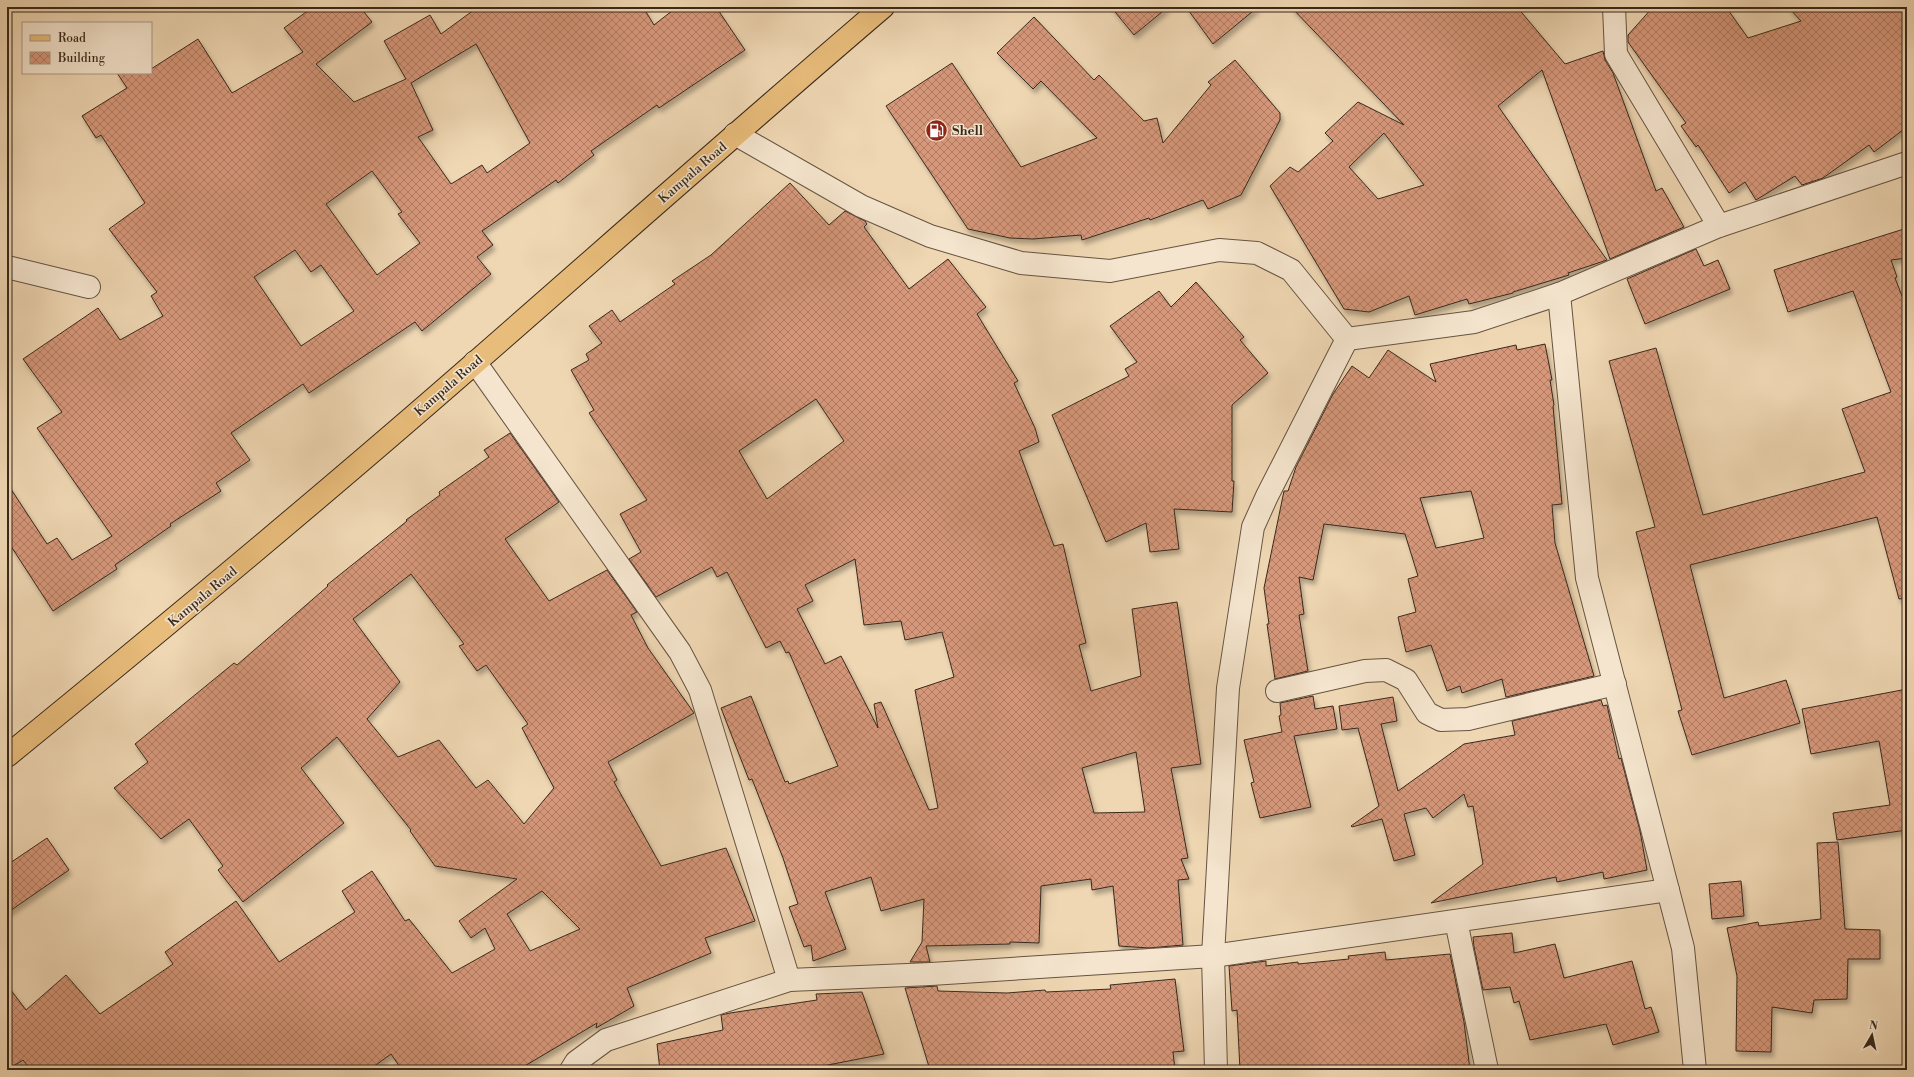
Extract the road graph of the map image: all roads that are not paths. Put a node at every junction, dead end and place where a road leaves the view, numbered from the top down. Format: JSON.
{"nodes":[{"id":1,"x":883,"y":7,"type":"edge"},
{"id":2,"x":1614,"y":7,"type":"edge"},
{"id":3,"x":735,"y":134,"type":"junction"},
{"id":4,"x":1907,"y":163,"type":"edge"},
{"id":5,"x":1719,"y":226,"type":"junction"},
{"id":6,"x":7,"y":267,"type":"edge"},
{"id":7,"x":89,"y":287,"type":"dead end"},
{"id":8,"x":1559,"y":294,"type":"junction"},
{"id":9,"x":1347,"y":339,"type":"junction"},
{"id":10,"x":475,"y":362,"type":"junction"},
{"id":11,"x":1615,"y":684,"type":"junction"},
{"id":12,"x":1277,"y":691,"type":"dead end"},
{"id":13,"x":7,"y":756,"type":"edge"},
{"id":14,"x":1668,"y":890,"type":"junction"},
{"id":15,"x":1456,"y":921,"type":"junction"},
{"id":16,"x":1213,"y":956,"type":"junction"},
{"id":17,"x":789,"y":980,"type":"junction"},
{"id":18,"x":571,"y":1070,"type":"edge"},
{"id":19,"x":1216,"y":1070,"type":"edge"},
{"id":20,"x":1487,"y":1070,"type":"edge"},
{"id":21,"x":1695,"y":1070,"type":"edge"}],
"edges":[{"from":1,"to":3,"type":"main road","name":"Kampala Road"},
{"from":2,"to":5,"type":"street"},
{"from":3,"to":9,"type":"street"},
{"from":3,"to":10,"type":"main road","name":"Kampala Road"},
{"from":4,"to":5,"type":"street"},
{"from":5,"to":8,"type":"street"},
{"from":6,"to":7,"type":"street"},
{"from":8,"to":9,"type":"street"},
{"from":8,"to":11,"type":"street"},
{"from":9,"to":16,"type":"street"},
{"from":10,"to":13,"type":"main road","name":"Kampala Road"},
{"from":10,"to":17,"type":"street"},
{"from":11,"to":12,"type":"street"},
{"from":11,"to":14,"type":"street"},
{"from":14,"to":15,"type":"street"},
{"from":14,"to":21,"type":"street"},
{"from":15,"to":16,"type":"street"},
{"from":15,"to":20,"type":"street"},
{"from":16,"to":17,"type":"street"},
{"from":16,"to":19,"type":"street"},
{"from":17,"to":18,"type":"street"}]}
